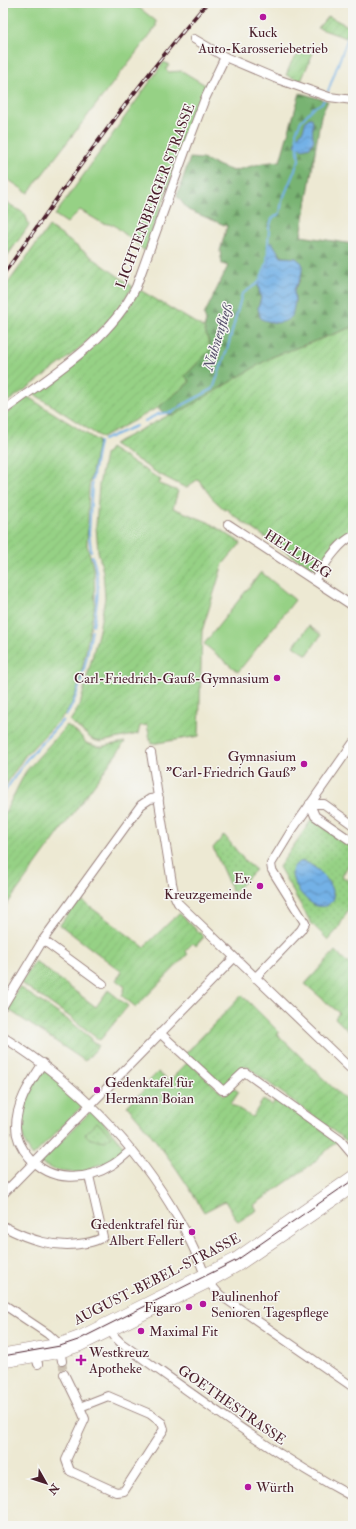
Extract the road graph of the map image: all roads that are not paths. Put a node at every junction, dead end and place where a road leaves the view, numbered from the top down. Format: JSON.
{"nodes":[{"id":1,"x":194,"y":40,"type":"dead end"},
{"id":2,"x":225,"y":57,"type":"junction"},
{"id":3,"x":353,"y":100,"type":"edge"},
{"id":4,"x":3,"y":411,"type":"edge"},
{"id":5,"x":228,"y":524,"type":"dead end"},
{"id":6,"x":353,"y":536,"type":"edge"},
{"id":7,"x":314,"y":580,"type":"junction"},
{"id":8,"x":353,"y":606,"type":"edge"},
{"id":9,"x":353,"y":743,"type":"edge"},
{"id":10,"x":151,"y":753,"type":"dead end"},
{"id":11,"x":159,"y":798,"type":"junction"},
{"id":12,"x":310,"y":804,"type":"junction"},
{"id":13,"x":353,"y":825,"type":"edge"},
{"id":14,"x":353,"y":842,"type":"edge"},
{"id":15,"x":43,"y":940,"type":"junction"},
{"id":16,"x":234,"y":958,"type":"junction"},
{"id":17,"x":255,"y":978,"type":"junction"},
{"id":18,"x":103,"y":984,"type":"dead end"},
{"id":19,"x":3,"y":1006,"type":"edge"},
{"id":20,"x":160,"y":1033,"type":"junction"},
{"id":21,"x":3,"y":1037,"type":"edge"},
{"id":22,"x":43,"y":1063,"type":"junction"},
{"id":23,"x":353,"y":1071,"type":"edge"},
{"id":24,"x":90,"y":1104,"type":"junction"},
{"id":25,"x":131,"y":1150,"type":"junction"},
{"id":26,"x":351,"y":1153,"type":"dead end"},
{"id":27,"x":34,"y":1163,"type":"junction"},
{"id":28,"x":89,"y":1176,"type":"junction"},
{"id":29,"x":353,"y":1176,"type":"edge"},
{"id":30,"x":353,"y":1187,"type":"edge"},
{"id":31,"x":3,"y":1194,"type":"edge"},
{"id":32,"x":3,"y":1226,"type":"edge"},
{"id":33,"x":207,"y":1278,"type":"junction"},
{"id":34,"x":3,"y":1304,"type":"edge"},
{"id":35,"x":109,"y":1326,"type":"junction"},
{"id":36,"x":61,"y":1352,"type":"junction"},
{"id":37,"x":3,"y":1354,"type":"edge"},
{"id":38,"x":3,"y":1362,"type":"edge"},
{"id":39,"x":64,"y":1374,"type":"tunnel mouth"},
{"id":40,"x":353,"y":1387,"type":"edge"},
{"id":41,"x":80,"y":1407,"type":"junction"},
{"id":42,"x":353,"y":1497,"type":"edge"}],
"edges":[{"from":1,"to":2,"type":"street"},
{"from":2,"to":3,"type":"street"},
{"from":2,"to":4,"type":"street","name":"LICHTENBERGER STRASSE"},
{"from":5,"to":7,"type":"street","name":"HELLWEG"},
{"from":6,"to":7,"type":"street"},
{"from":7,"to":8,"type":"street","name":"HELLWEG"},
{"from":9,"to":12,"type":"street"},
{"from":10,"to":11,"type":"street"},
{"from":11,"to":15,"type":"street"},
{"from":11,"to":16,"type":"street"},
{"from":12,"to":13,"type":"street"},
{"from":12,"to":14,"type":"street"},
{"from":12,"to":17,"type":"street"},
{"from":15,"to":18,"type":"street"},
{"from":15,"to":19,"type":"street"},
{"from":16,"to":17,"type":"street"},
{"from":16,"to":20,"type":"street"},
{"from":17,"to":23,"type":"street"},
{"from":20,"to":24,"type":"street"},
{"from":20,"to":26,"type":"street"},
{"from":21,"to":22,"type":"street"},
{"from":22,"to":24,"type":"street"},
{"from":22,"to":27,"type":"street"},
{"from":24,"to":25,"type":"street"},
{"from":24,"to":27,"type":"street"},
{"from":25,"to":28,"type":"street"},
{"from":25,"to":33,"type":"street"},
{"from":27,"to":28,"type":"street"},
{"from":27,"to":31,"type":"street"},
{"from":28,"to":32,"type":"street"},
{"from":29,"to":33,"type":"street","name":"AUGUST-BEBEL-STRASSE"},
{"from":30,"to":33,"type":"street","name":"AUGUST-BEBEL-STRASSE"},
{"from":33,"to":35,"type":"street","name":"AUGUST-BEBEL-STRASSE"},
{"from":33,"to":40,"type":"street"},
{"from":34,"to":36,"type":"street"},
{"from":35,"to":36,"type":"street","name":"AUGUST-BEBEL-STRASSE"},
{"from":35,"to":42,"type":"street","name":"GOETHESTRASSE"},
{"from":36,"to":37,"type":"street","name":"AUGUST-BEBEL-STRASSE"},
{"from":36,"to":38,"type":"street","name":"AUGUST-BEBEL-STRASSE"},
{"from":39,"to":41,"type":"street"},
{"from":41,"to":41,"type":"street"}]}
